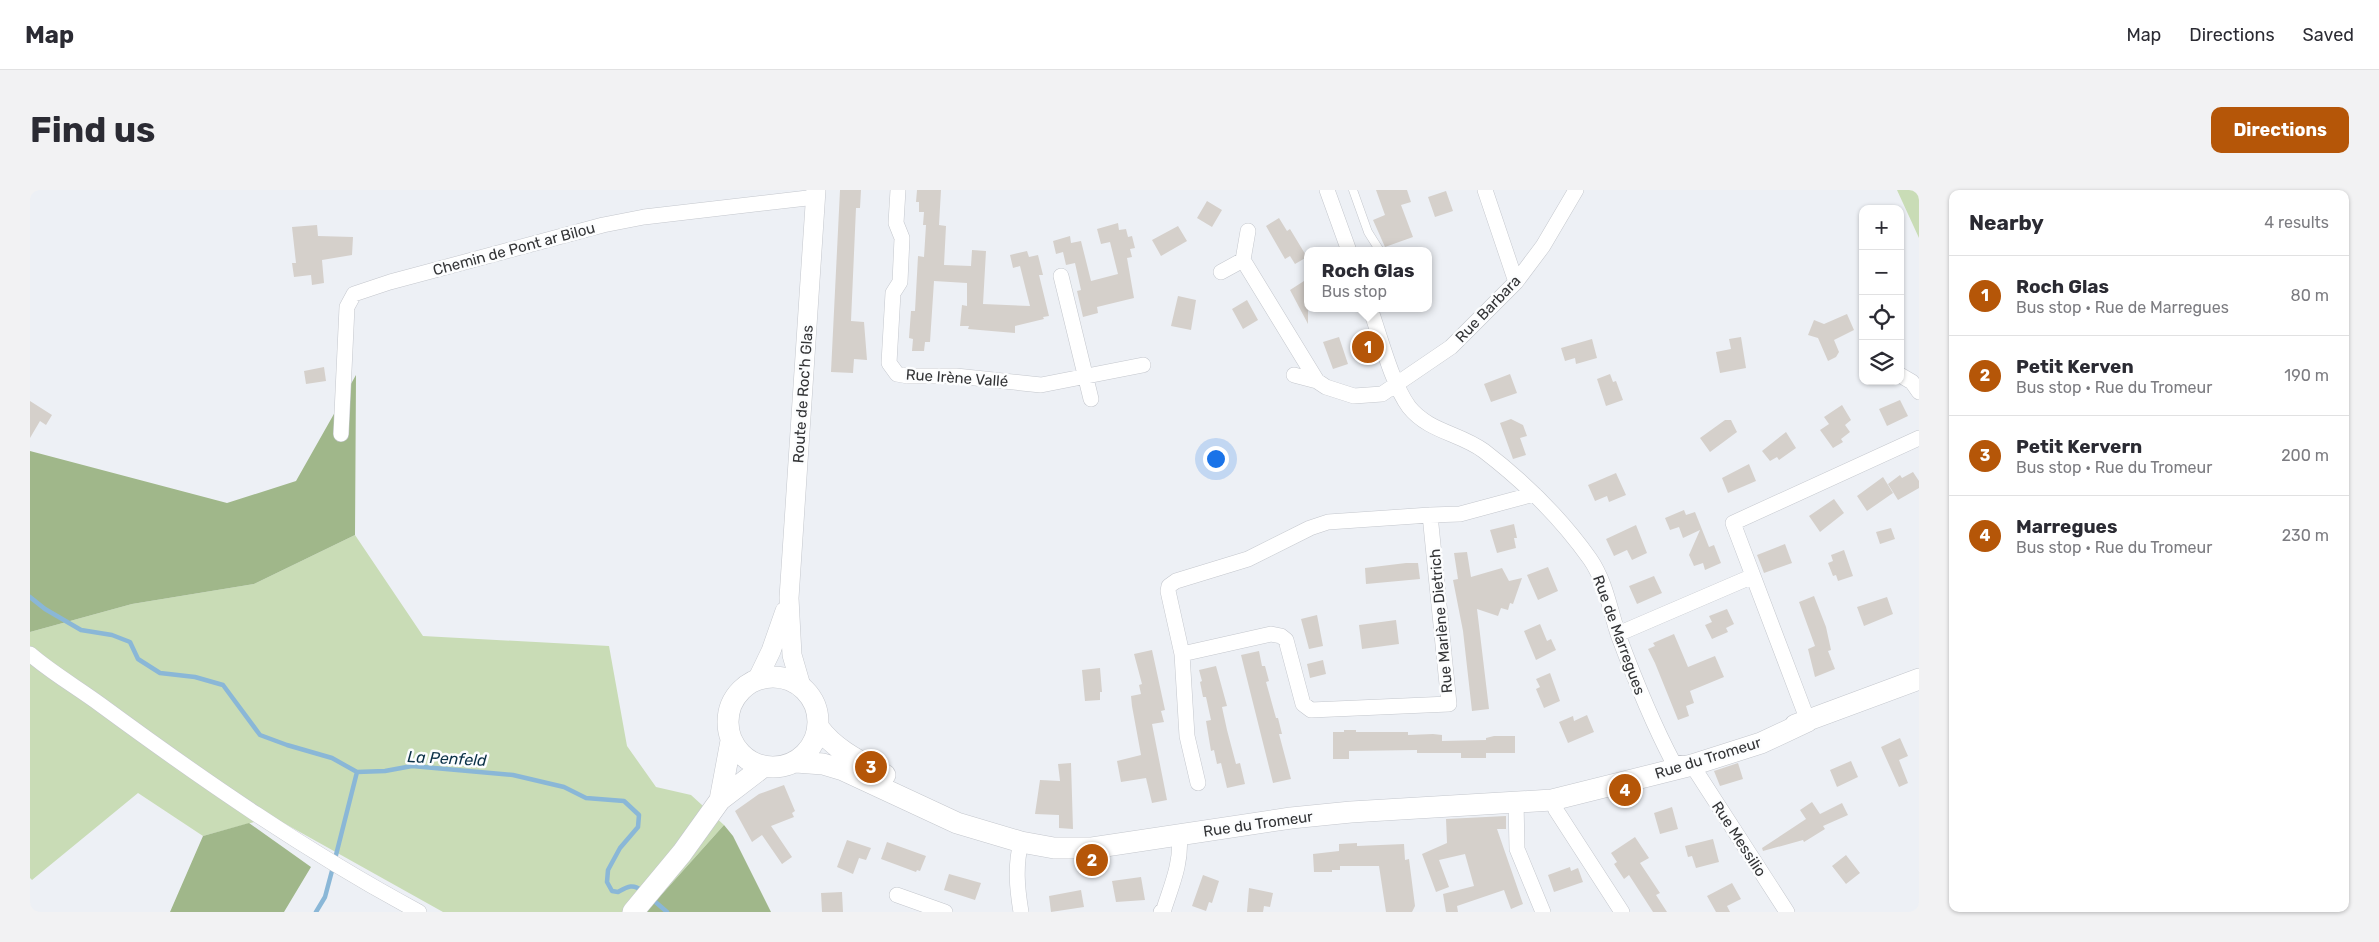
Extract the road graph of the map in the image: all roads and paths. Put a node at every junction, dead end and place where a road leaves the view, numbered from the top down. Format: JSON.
{"nodes":[{"id":1,"x":898,"y":190,"type":"edge"},
{"id":2,"x":1327,"y":190,"type":"edge"},
{"id":3,"x":1353,"y":190,"type":"edge"},
{"id":4,"x":1486,"y":190,"type":"edge"},
{"id":5,"x":1576,"y":190,"type":"edge"},
{"id":6,"x":816,"y":194,"type":"edge"},
{"id":7,"x":1248,"y":231,"type":"dead end"},
{"id":8,"x":1348,"y":247,"type":"edge"},
{"id":9,"x":1377,"y":247,"type":"edge"},
{"id":10,"x":1243,"y":260,"type":"junction"},
{"id":11,"x":1221,"y":272,"type":"dead end"},
{"id":12,"x":1061,"y":276,"type":"dead end"},
{"id":13,"x":1516,"y":282,"type":"junction"},
{"id":14,"x":1371,"y":312,"type":"edge"},
{"id":15,"x":1142,"y":365,"type":"dead end"},
{"id":16,"x":1294,"y":375,"type":"dead end"},
{"id":17,"x":1085,"y":377,"type":"junction"},
{"id":18,"x":1904,"y":377,"type":"edge"},
{"id":19,"x":1317,"y":381,"type":"junction"},
{"id":20,"x":1398,"y":385,"type":"junction"},
{"id":21,"x":1919,"y":392,"type":"edge"},
{"id":22,"x":1091,"y":398,"type":"dead end"},
{"id":23,"x":341,"y":434,"type":"dead end"},
{"id":24,"x":1919,"y":438,"type":"edge"},
{"id":25,"x":1534,"y":494,"type":"junction"},
{"id":26,"x":1430,"y":515,"type":"junction"},
{"id":27,"x":1753,"y":576,"type":"junction"},
{"id":28,"x":789,"y":598,"type":"junction"},
{"id":29,"x":1618,"y":634,"type":"junction"},
{"id":30,"x":30,"y":654,"type":"edge"},
{"id":31,"x":1182,"y":654,"type":"junction"},
{"id":32,"x":1919,"y":679,"type":"edge"},
{"id":33,"x":757,"y":680,"type":"junction"},
{"id":34,"x":801,"y":686,"type":"junction"},
{"id":35,"x":1808,"y":721,"type":"junction"},
{"id":36,"x":818,"y":728,"type":"junction"},
{"id":37,"x":731,"y":740,"type":"junction"},
{"id":38,"x":796,"y":762,"type":"junction"},
{"id":39,"x":1682,"y":764,"type":"junction"},
{"id":40,"x":763,"y":767,"type":"junction"},
{"id":41,"x":1198,"y":783,"type":"dead end"},
{"id":42,"x":720,"y":800,"type":"junction"},
{"id":43,"x":1552,"y":800,"type":"junction"},
{"id":44,"x":1516,"y":801,"type":"junction"},
{"id":45,"x":1179,"y":836,"type":"junction"},
{"id":46,"x":1012,"y":840,"type":"junction"},
{"id":47,"x":897,"y":895,"type":"dead end"},
{"id":48,"x":419,"y":912,"type":"edge"},
{"id":49,"x":633,"y":912,"type":"edge"},
{"id":50,"x":945,"y":912,"type":"edge"},
{"id":51,"x":1021,"y":912,"type":"edge"},
{"id":52,"x":1161,"y":912,"type":"edge"},
{"id":53,"x":1543,"y":912,"type":"edge"},
{"id":54,"x":1622,"y":912,"type":"edge"},
{"id":55,"x":1787,"y":912,"type":"edge"}],
"edges":[{"from":1,"to":17,"type":"street","name":"Rue Irène Vallé"},
{"from":2,"to":8,"type":"street"},
{"from":3,"to":9,"type":"lane"},
{"from":4,"to":13,"type":"street"},
{"from":5,"to":13,"type":"street","name":"Rue Barbara"},
{"from":6,"to":23,"type":"street","name":"Chemin de Pont ar Bilou"},
{"from":6,"to":28,"type":"street","name":"Route de Roc'h Glas"},
{"from":7,"to":10,"type":"street"},
{"from":10,"to":11,"type":"street"},
{"from":10,"to":19,"type":"street"},
{"from":12,"to":17,"type":"street"},
{"from":13,"to":20,"type":"street","name":"Rue Barbara"},
{"from":14,"to":20,"type":"street","name":"Rue de Marregues"},
{"from":15,"to":17,"type":"street","name":"Rue Irène Vallé"},
{"from":16,"to":19,"type":"street","name":"Rue Barbara"},
{"from":17,"to":22,"type":"street"},
{"from":18,"to":21,"type":"street"},
{"from":19,"to":20,"type":"street","name":"Rue Barbara"},
{"from":20,"to":25,"type":"street","name":"Rue de Marregues"},
{"from":24,"to":27,"type":"street"},
{"from":25,"to":26,"type":"street"},
{"from":25,"to":29,"type":"street","name":"Rue de Marregues"},
{"from":26,"to":31,"type":"street"},
{"from":26,"to":31,"type":"street","name":"Rue Marlène Dietrich"},
{"from":27,"to":29,"type":"street"},
{"from":27,"to":35,"type":"street"},
{"from":28,"to":33,"type":"street","name":"Route de Roc'h Glas"},
{"from":28,"to":34,"type":"street","name":"Route de Roc'h Glas"},
{"from":29,"to":39,"type":"street","name":"Rue de Marregues"},
{"from":30,"to":48,"type":"street"},
{"from":31,"to":41,"type":"street"},
{"from":32,"to":35,"type":"main road","name":"Rue du Tromeur"},
{"from":33,"to":34,"type":"main road"},
{"from":33,"to":37,"type":"main road"},
{"from":34,"to":36,"type":"main road"},
{"from":35,"to":39,"type":"main road","name":"Rue du Tromeur"},
{"from":36,"to":38,"type":"main road"},
{"from":36,"to":46,"type":"main road","name":"Rue du Tromeur"},
{"from":37,"to":40,"type":"main road"},
{"from":37,"to":42,"type":"main road"},
{"from":38,"to":40,"type":"main road"},
{"from":38,"to":46,"type":"main road","name":"Rue du Tromeur"},
{"from":39,"to":43,"type":"main road","name":"Rue du Tromeur"},
{"from":39,"to":44,"type":"main road","name":"Rue du Tromeur"},
{"from":39,"to":55,"type":"street","name":"Rue Messilio"},
{"from":40,"to":42,"type":"main road"},
{"from":42,"to":49,"type":"main road"},
{"from":43,"to":44,"type":"main road","name":"Rue du Tromeur"},
{"from":43,"to":54,"type":"street"},
{"from":44,"to":45,"type":"main road","name":"Rue du Tromeur"},
{"from":44,"to":53,"type":"street"},
{"from":45,"to":46,"type":"main road","name":"Rue du Tromeur"},
{"from":45,"to":52,"type":"street"},
{"from":46,"to":51,"type":"street"},
{"from":47,"to":50,"type":"street"}]}
